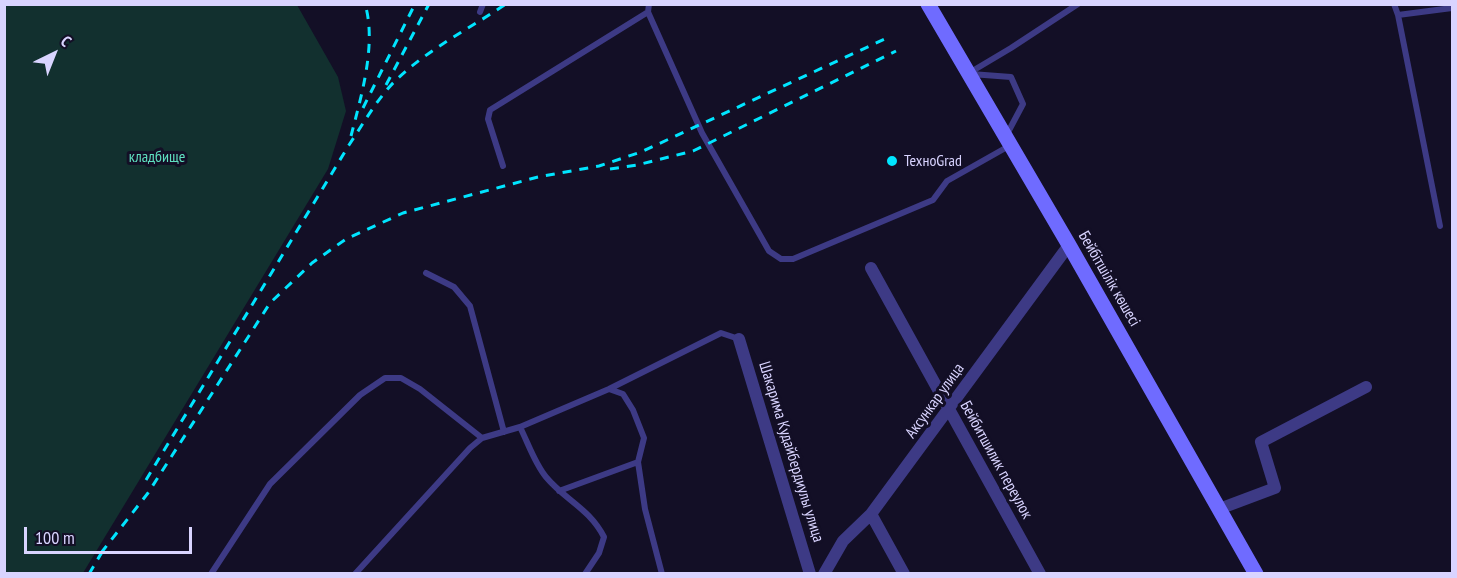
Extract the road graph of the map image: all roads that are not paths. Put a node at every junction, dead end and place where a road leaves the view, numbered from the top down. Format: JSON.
{"nodes":[{"id":1,"x":483,"y":4,"type":"edge"},
{"id":2,"x":928,"y":4,"type":"edge"},
{"id":3,"x":1078,"y":4,"type":"edge"},
{"id":4,"x":1394,"y":4,"type":"edge"},
{"id":5,"x":648,"y":8,"type":"edge"},
{"id":6,"x":1452,"y":8,"type":"edge"},
{"id":7,"x":480,"y":12,"type":"dead end"},
{"id":8,"x":1398,"y":15,"type":"junction"},
{"id":9,"x":968,"y":73,"type":"junction"},
{"id":10,"x":1008,"y":141,"type":"junction"},
{"id":11,"x":503,"y":166,"type":"dead end"},
{"id":12,"x":1440,"y":226,"type":"dead end"},
{"id":13,"x":1069,"y":245,"type":"junction"},
{"id":14,"x":871,"y":268,"type":"dead end"},
{"id":15,"x":426,"y":273,"type":"dead end"},
{"id":16,"x":740,"y":339,"type":"joint"},
{"id":17,"x":1366,"y":387,"type":"dead end"},
{"id":18,"x":609,"y":389,"type":"junction"},
{"id":19,"x":950,"y":409,"type":"junction"},
{"id":20,"x":520,"y":427,"type":"junction"},
{"id":21,"x":504,"y":432,"type":"junction"},
{"id":22,"x":482,"y":438,"type":"junction"},
{"id":23,"x":638,"y":462,"type":"junction"},
{"id":24,"x":559,"y":491,"type":"junction"},
{"id":25,"x":1219,"y":509,"type":"junction"},
{"id":26,"x":871,"y":514,"type":"junction"},
{"id":27,"x":659,"y":572,"type":"edge"},
{"id":28,"x":211,"y":573,"type":"edge"},
{"id":29,"x":355,"y":573,"type":"edge"},
{"id":30,"x":585,"y":573,"type":"edge"},
{"id":31,"x":810,"y":573,"type":"edge"},
{"id":32,"x":824,"y":573,"type":"edge"},
{"id":33,"x":904,"y":573,"type":"edge"},
{"id":34,"x":1040,"y":573,"type":"edge"},
{"id":35,"x":1256,"y":573,"type":"edge"}],
"edges":[{"from":1,"to":7,"type":"lane"},
{"from":2,"to":9,"type":"street","name":"Бейбітшілік көшесі"},
{"from":3,"to":9,"type":"lane"},
{"from":4,"to":8,"type":"lane"},
{"from":5,"to":10,"type":"lane"},
{"from":5,"to":11,"type":"lane"},
{"from":6,"to":8,"type":"lane"},
{"from":8,"to":12,"type":"lane"},
{"from":9,"to":10,"type":"street","name":"Бейбітшілік көшесі"},
{"from":9,"to":10,"type":"lane"},
{"from":10,"to":13,"type":"street","name":"Бейбітшілік көшесі"},
{"from":13,"to":19,"type":"street","name":"Аксункар улица"},
{"from":13,"to":25,"type":"street","name":"Бейбітшілік көшесі"},
{"from":14,"to":19,"type":"street","name":"Бейбитшилик переулок"},
{"from":15,"to":21,"type":"lane"},
{"from":16,"to":18,"type":"lane"},
{"from":16,"to":31,"type":"street","name":"Шакарима Кудайбердиулы улица"},
{"from":17,"to":25,"type":"street"},
{"from":18,"to":20,"type":"lane"},
{"from":18,"to":23,"type":"lane"},
{"from":19,"to":26,"type":"street","name":"Аксункар улица"},
{"from":19,"to":34,"type":"street","name":"Бейбитшилик переулок"},
{"from":20,"to":21,"type":"lane"},
{"from":20,"to":24,"type":"lane"},
{"from":21,"to":22,"type":"lane"},
{"from":22,"to":28,"type":"lane"},
{"from":22,"to":29,"type":"lane"},
{"from":23,"to":24,"type":"lane"},
{"from":23,"to":27,"type":"lane"},
{"from":24,"to":30,"type":"lane"},
{"from":25,"to":35,"type":"street","name":"Бейбітшілік көшесі"},
{"from":26,"to":32,"type":"street","name":"Аксункар улица"},
{"from":26,"to":33,"type":"street"}]}
